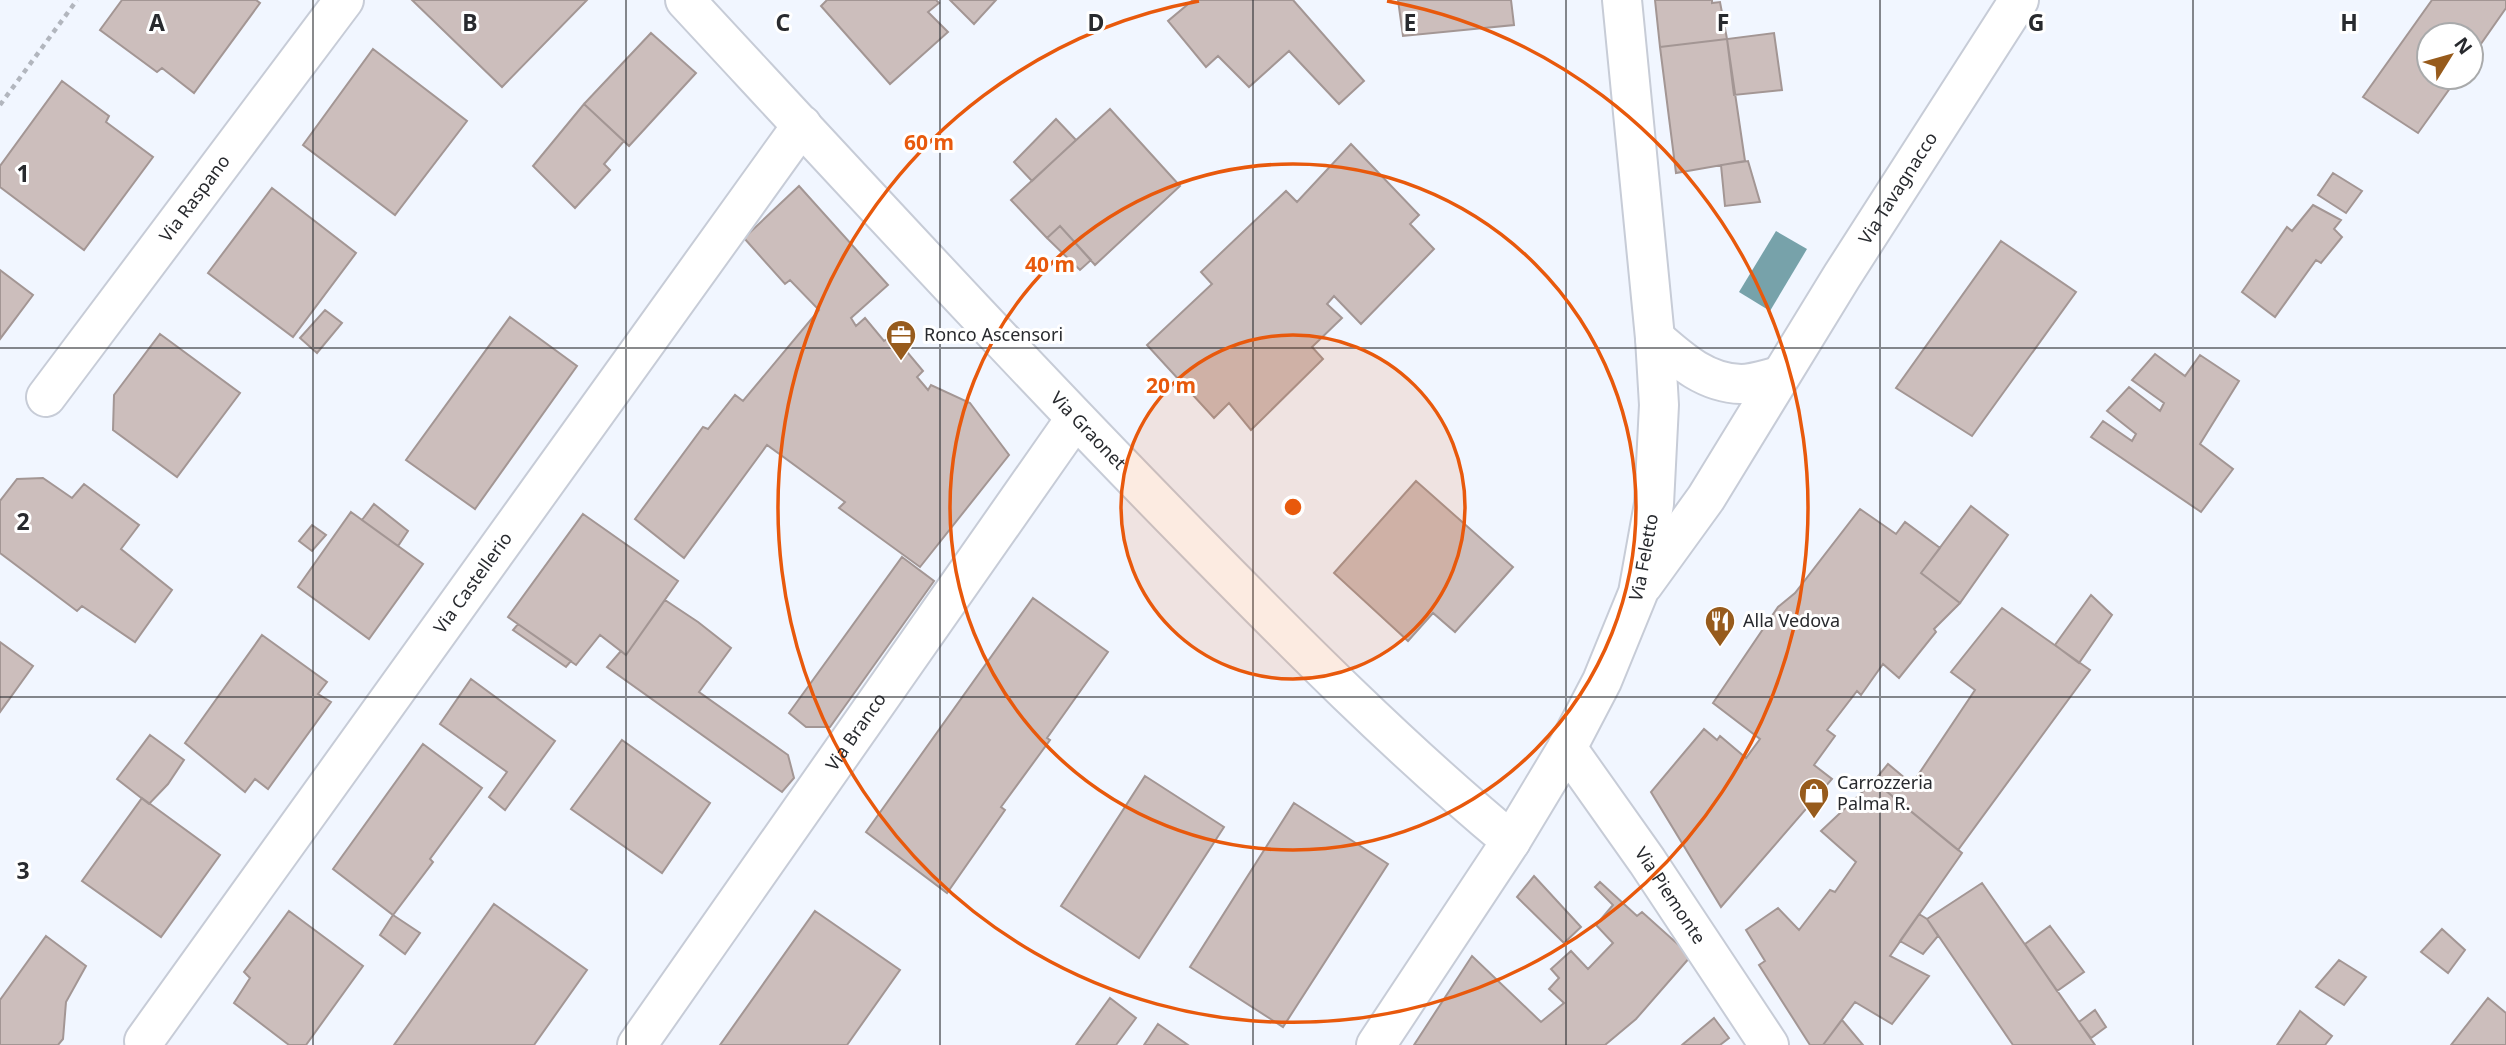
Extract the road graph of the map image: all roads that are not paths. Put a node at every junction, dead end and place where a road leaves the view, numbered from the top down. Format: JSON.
{"nodes":[{"id":1,"x":345,"y":0,"type":"edge"},
{"id":2,"x":685,"y":0,"type":"edge"},
{"id":3,"x":1622,"y":0,"type":"edge"},
{"id":4,"x":2019,"y":0,"type":"edge"},
{"id":5,"x":802,"y":125,"type":"junction"},
{"id":6,"x":1655,"y":338,"type":"junction"},
{"id":7,"x":1780,"y":376,"type":"junction"},
{"id":8,"x":46,"y":397,"type":"dead end"},
{"id":9,"x":1075,"y":419,"type":"junction"},
{"id":10,"x":1638,"y":593,"type":"junction"},
{"id":11,"x":1567,"y":748,"type":"junction"},
{"id":12,"x":1511,"y":841,"type":"junction"},
{"id":13,"x":144,"y":1041,"type":"dead end"},
{"id":14,"x":636,"y":1045,"type":"edge"},
{"id":15,"x":1376,"y":1045,"type":"edge"},
{"id":16,"x":1769,"y":1045,"type":"edge"}],
"edges":[{"from":1,"to":8,"type":"street","name":"Via Raspano"},
{"from":2,"to":5,"type":"street","name":"Via Graonet"},
{"from":3,"to":6,"type":"street","name":"Via Feletto"},
{"from":4,"to":7,"type":"street","name":"Via Tavagnacco"},
{"from":5,"to":9,"type":"street","name":"Via Graonet"},
{"from":5,"to":13,"type":"street","name":"Via Castellerio"},
{"from":6,"to":7,"type":"street"},
{"from":6,"to":10,"type":"street","name":"Via Feletto"},
{"from":7,"to":10,"type":"street","name":"Via Tavagnacco"},
{"from":9,"to":12,"type":"street","name":"Via Graonet"},
{"from":9,"to":14,"type":"street","name":"Via Branco"},
{"from":10,"to":11,"type":"street","name":"Via Feletto"},
{"from":11,"to":12,"type":"street","name":"Via Feletto"},
{"from":11,"to":16,"type":"street","name":"Via Piemonte"},
{"from":12,"to":15,"type":"street","name":"Via Feletto"}]}
